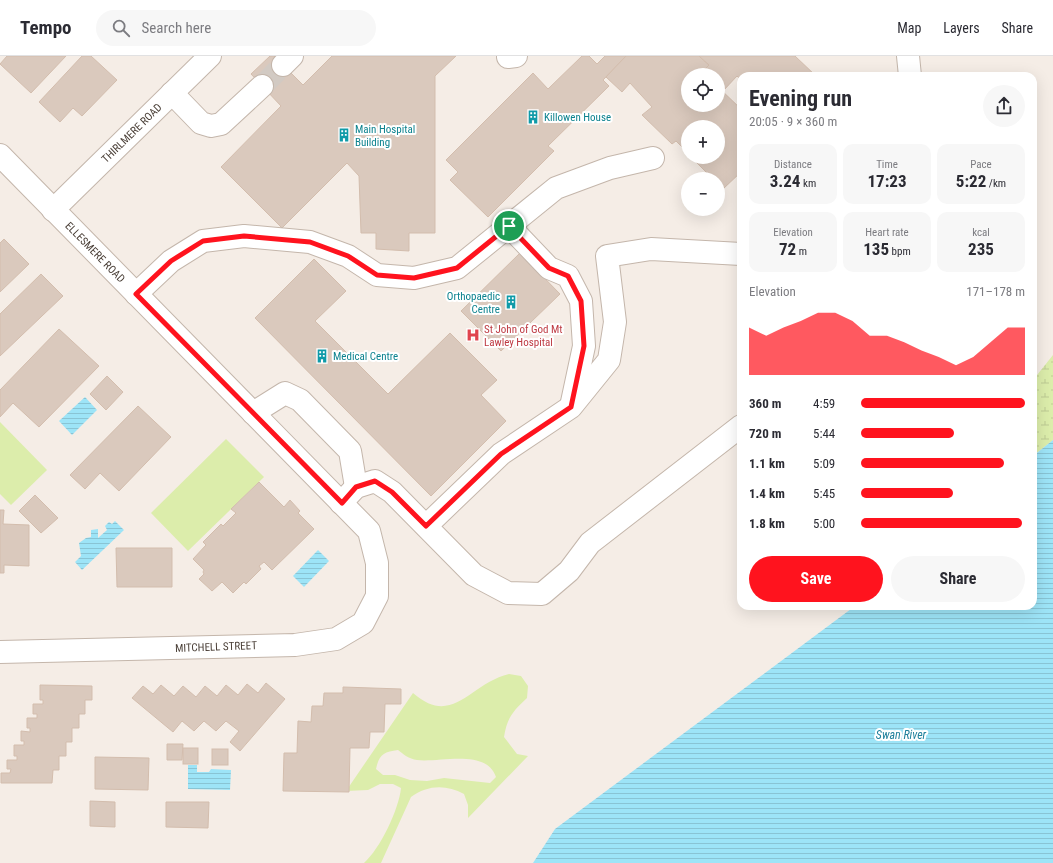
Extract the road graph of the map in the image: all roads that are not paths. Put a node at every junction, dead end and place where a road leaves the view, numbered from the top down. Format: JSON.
{"nodes":[{"id":1,"x":210,"y":56,"type":"edge"},
{"id":2,"x":908,"y":56,"type":"edge"},
{"id":3,"x":910,"y":72,"type":"edge"},
{"id":4,"x":262,"y":86,"type":"tunnel mouth"},
{"id":5,"x":172,"y":93,"type":"junction"},
{"id":6,"x":0,"y":155,"type":"edge"},
{"id":7,"x":653,"y":158,"type":"dead end"},
{"id":8,"x":53,"y":210,"type":"junction"},
{"id":9,"x":509,"y":226,"type":"junction"},
{"id":10,"x":737,"y":254,"type":"edge"},
{"id":11,"x":136,"y":294,"type":"junction"},
{"id":12,"x":571,"y":407,"type":"junction"},
{"id":13,"x":253,"y":413,"type":"junction"},
{"id":14,"x":737,"y":429,"type":"edge"},
{"id":15,"x":356,"y":487,"type":"junction"},
{"id":16,"x":342,"y":503,"type":"junction"},
{"id":17,"x":426,"y":526,"type":"junction"},
{"id":18,"x":377,"y":563,"type":"joint"},
{"id":19,"x":0,"y":652,"type":"edge"}],
"edges":[{"from":1,"to":5,"type":"street","name":"THIRLMERE ROAD"},
{"from":2,"to":3,"type":"street"},
{"from":4,"to":5,"type":"street"},
{"from":5,"to":8,"type":"street","name":"THIRLMERE ROAD"},
{"from":6,"to":8,"type":"street","name":"ELLESMERE ROAD"},
{"from":7,"to":9,"type":"street"},
{"from":8,"to":11,"type":"street","name":"ELLESMERE ROAD"},
{"from":9,"to":11,"type":"street"},
{"from":9,"to":12,"type":"street"},
{"from":10,"to":12,"type":"street"},
{"from":11,"to":13,"type":"street","name":"ELLESMERE ROAD"},
{"from":12,"to":17,"type":"street"},
{"from":13,"to":15,"type":"street"},
{"from":13,"to":16,"type":"street","name":"ELLESMERE ROAD"},
{"from":14,"to":17,"type":"street"},
{"from":15,"to":16,"type":"street"},
{"from":15,"to":17,"type":"street"},
{"from":16,"to":18,"type":"street","name":"ELLESMERE ROAD"},
{"from":18,"to":19,"type":"street","name":"MITCHELL STREET"}]}
